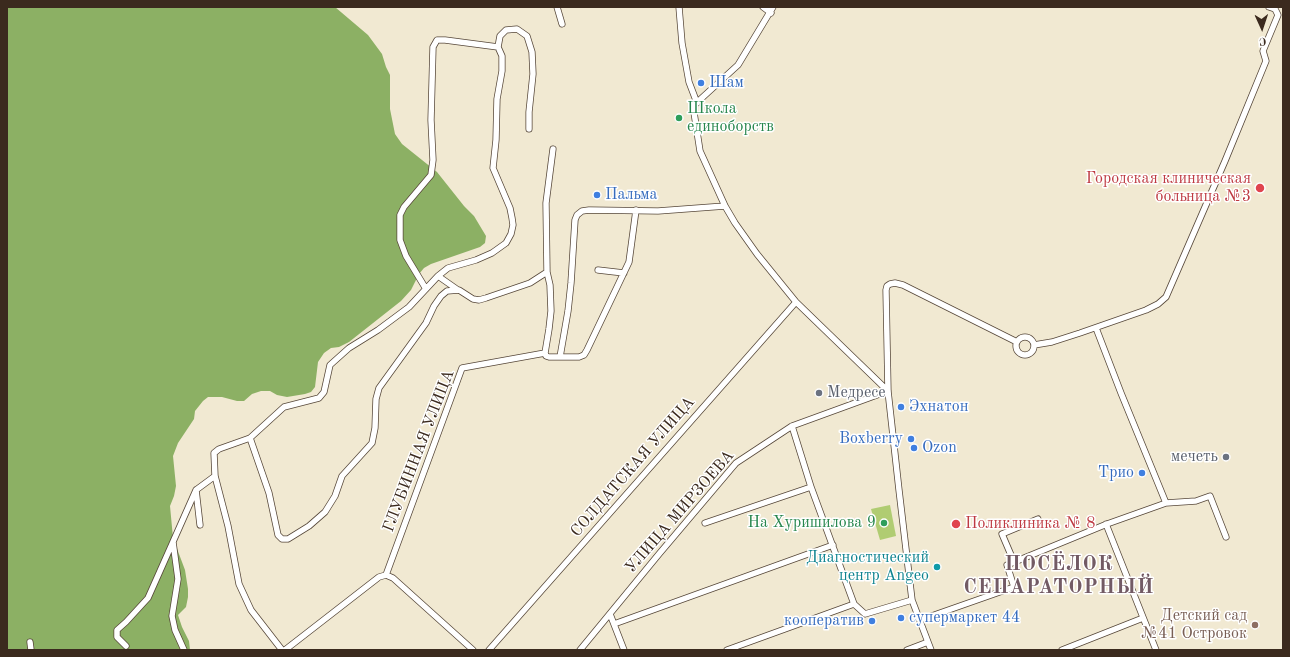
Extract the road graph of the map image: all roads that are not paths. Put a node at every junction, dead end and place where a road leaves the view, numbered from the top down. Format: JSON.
{"nodes":[{"id":1,"x":557,"y":7,"type":"edge"},
{"id":2,"x":679,"y":7,"type":"edge"},
{"id":3,"x":763,"y":7,"type":"edge"},
{"id":4,"x":1269,"y":7,"type":"edge"},
{"id":5,"x":772,"y":10,"type":"edge"},
{"id":6,"x":562,"y":24,"type":"dead end"},
{"id":7,"x":498,"y":47,"type":"junction"},
{"id":8,"x":697,"y":103,"type":"junction"},
{"id":9,"x":529,"y":129,"type":"dead end"},
{"id":10,"x":553,"y":149,"type":"dead end"},
{"id":11,"x":725,"y":206,"type":"junction"},
{"id":12,"x":636,"y":210,"type":"junction"},
{"id":13,"x":598,"y":270,"type":"dead end"},
{"id":14,"x":547,"y":272,"type":"junction"},
{"id":15,"x":624,"y":273,"type":"junction"},
{"id":16,"x":438,"y":276,"type":"junction"},
{"id":17,"x":426,"y":288,"type":"junction"},
{"id":18,"x":459,"y":290,"type":"junction"},
{"id":19,"x":796,"y":302,"type":"junction"},
{"id":20,"x":1096,"y":328,"type":"junction"},
{"id":21,"x":1017,"y":342,"type":"junction"},
{"id":22,"x":1034,"y":346,"type":"junction"},
{"id":23,"x":545,"y":353,"type":"junction"},
{"id":24,"x":560,"y":357,"type":"junction"},
{"id":25,"x":888,"y":391,"type":"junction"},
{"id":26,"x":792,"y":426,"type":"junction"},
{"id":27,"x":250,"y":438,"type":"junction"},
{"id":28,"x":215,"y":476,"type":"junction"},
{"id":29,"x":811,"y":487,"type":"junction"},
{"id":30,"x":196,"y":490,"type":"junction"},
{"id":31,"x":1166,"y":503,"type":"junction"},
{"id":32,"x":1038,"y":519,"type":"dead end"},
{"id":33,"x":705,"y":523,"type":"dead end"},
{"id":34,"x":1106,"y":524,"type":"junction"},
{"id":35,"x":200,"y":525,"type":"dead end"},
{"id":36,"x":1226,"y":537,"type":"dead end"},
{"id":37,"x":173,"y":542,"type":"junction"},
{"id":38,"x":833,"y":545,"type":"junction"},
{"id":39,"x":1014,"y":562,"type":"junction"},
{"id":40,"x":386,"y":575,"type":"junction"},
{"id":41,"x":912,"y":600,"type":"junction"},
{"id":42,"x":854,"y":604,"type":"junction"},
{"id":43,"x":610,"y":614,"type":"junction"},
{"id":44,"x":1143,"y":618,"type":"junction"},
{"id":45,"x":920,"y":620,"type":"junction"},
{"id":46,"x":614,"y":624,"type":"junction"},
{"id":47,"x":30,"y":642,"type":"dead end"},
{"id":48,"x":928,"y":642,"type":"junction"},
{"id":49,"x":126,"y":646,"type":"dead end"},
{"id":50,"x":31,"y":650,"type":"edge"},
{"id":51,"x":184,"y":650,"type":"edge"},
{"id":52,"x":284,"y":650,"type":"edge"},
{"id":53,"x":473,"y":650,"type":"edge"},
{"id":54,"x":490,"y":650,"type":"edge"},
{"id":55,"x":580,"y":650,"type":"edge"},
{"id":56,"x":624,"y":650,"type":"edge"},
{"id":57,"x":727,"y":650,"type":"edge"},
{"id":58,"x":907,"y":650,"type":"edge"},
{"id":59,"x":931,"y":650,"type":"edge"},
{"id":60,"x":1062,"y":650,"type":"edge"},
{"id":61,"x":1156,"y":650,"type":"edge"}],
"edges":[{"from":1,"to":6,"type":"street"},
{"from":2,"to":8,"type":"street"},
{"from":3,"to":5,"type":"street"},
{"from":4,"to":20,"type":"street"},
{"from":5,"to":8,"type":"street"},
{"from":7,"to":9,"type":"street"},
{"from":7,"to":16,"type":"street"},
{"from":7,"to":17,"type":"street"},
{"from":8,"to":11,"type":"street"},
{"from":10,"to":14,"type":"street"},
{"from":11,"to":12,"type":"street"},
{"from":11,"to":19,"type":"street"},
{"from":12,"to":15,"type":"street"},
{"from":12,"to":24,"type":"street"},
{"from":13,"to":15,"type":"street"},
{"from":14,"to":18,"type":"street"},
{"from":14,"to":23,"type":"street"},
{"from":15,"to":24,"type":"street"},
{"from":16,"to":17,"type":"street"},
{"from":16,"to":18,"type":"street"},
{"from":17,"to":27,"type":"street"},
{"from":18,"to":27,"type":"street"},
{"from":19,"to":25,"type":"street"},
{"from":19,"to":54,"type":"street","name":"СОЛДАТСКАЯ УЛИЦА"},
{"from":20,"to":22,"type":"street"},
{"from":20,"to":31,"type":"street"},
{"from":21,"to":22,"type":"street"},
{"from":21,"to":22,"type":"street"},
{"from":21,"to":25,"type":"street"},
{"from":23,"to":24,"type":"street"},
{"from":23,"to":40,"type":"street","name":"ГЛУБИННАЯ УЛИЦА"},
{"from":25,"to":26,"type":"street","name":"УЛИЦА МИРЗОЕВА"},
{"from":25,"to":41,"type":"street"},
{"from":26,"to":29,"type":"street"},
{"from":26,"to":43,"type":"street","name":"УЛИЦА МИРЗОЕВА"},
{"from":27,"to":28,"type":"street"},
{"from":28,"to":30,"type":"street"},
{"from":28,"to":52,"type":"street"},
{"from":29,"to":33,"type":"street"},
{"from":29,"to":38,"type":"street"},
{"from":30,"to":35,"type":"street"},
{"from":30,"to":37,"type":"street"},
{"from":31,"to":34,"type":"street"},
{"from":31,"to":36,"type":"street"},
{"from":32,"to":39,"type":"street"},
{"from":34,"to":39,"type":"street"},
{"from":34,"to":44,"type":"street"},
{"from":37,"to":49,"type":"street"},
{"from":37,"to":51,"type":"street"},
{"from":38,"to":42,"type":"street"},
{"from":38,"to":46,"type":"street"},
{"from":39,"to":45,"type":"street"},
{"from":40,"to":52,"type":"street"},
{"from":40,"to":53,"type":"street"},
{"from":41,"to":42,"type":"street"},
{"from":41,"to":45,"type":"street"},
{"from":42,"to":57,"type":"street"},
{"from":43,"to":46,"type":"street"},
{"from":43,"to":55,"type":"street","name":"УЛИЦА МИРЗОЕВА"},
{"from":44,"to":60,"type":"street"},
{"from":44,"to":61,"type":"street"},
{"from":45,"to":48,"type":"street"},
{"from":46,"to":56,"type":"street"},
{"from":47,"to":50,"type":"street"},
{"from":48,"to":58,"type":"street"},
{"from":48,"to":59,"type":"street"}]}
